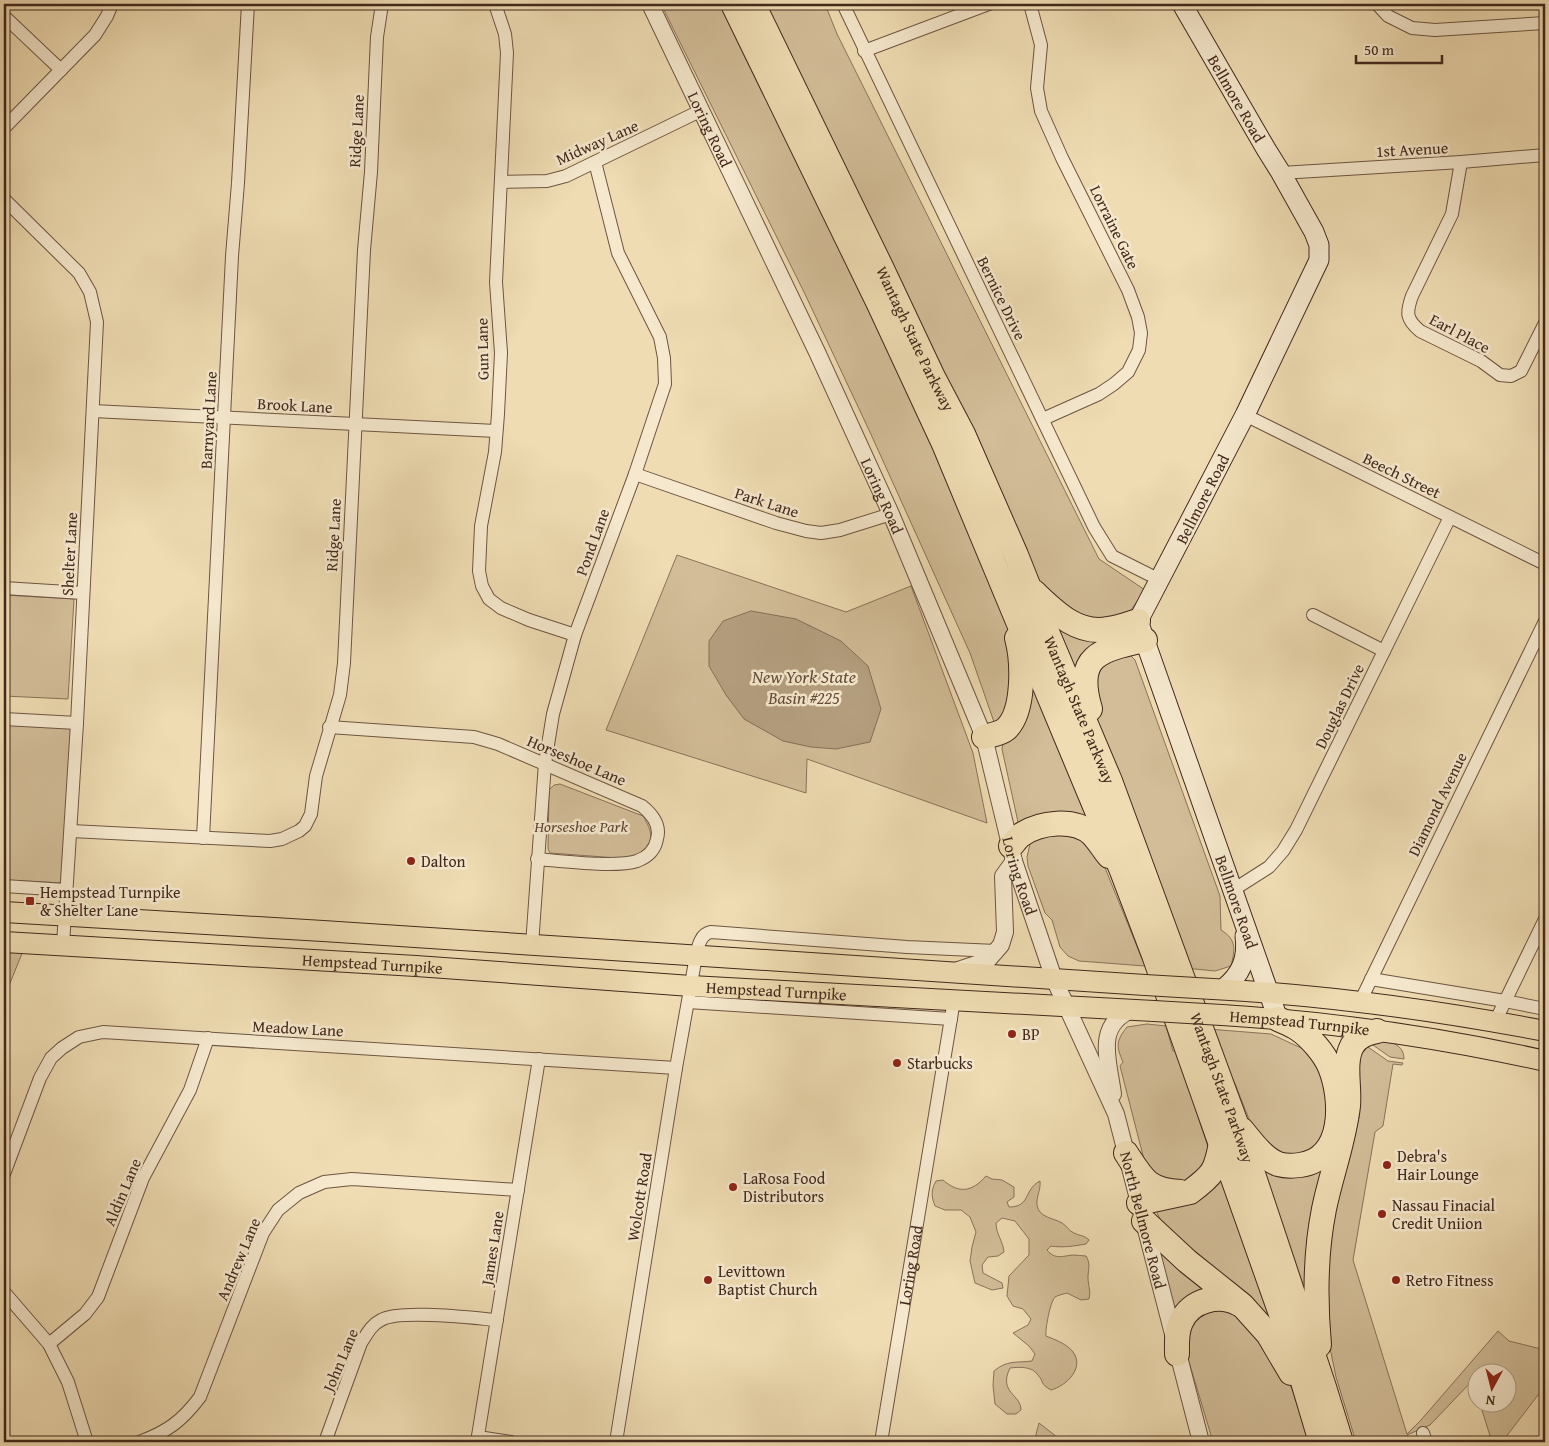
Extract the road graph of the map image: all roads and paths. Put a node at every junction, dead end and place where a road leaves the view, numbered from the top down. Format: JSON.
{"nodes":[{"id":1,"x":112,"y":4,"type":"edge"},
{"id":2,"x":248,"y":4,"type":"edge"},
{"id":3,"x":382,"y":4,"type":"edge"},
{"id":4,"x":495,"y":4,"type":"edge"},
{"id":5,"x":650,"y":4,"type":"edge"},
{"id":6,"x":733,"y":4,"type":"edge"},
{"id":7,"x":753,"y":4,"type":"edge"},
{"id":8,"x":842,"y":4,"type":"edge"},
{"id":9,"x":989,"y":4,"type":"edge"},
{"id":10,"x":1030,"y":4,"type":"edge"},
{"id":11,"x":1182,"y":4,"type":"edge"},
{"id":12,"x":1378,"y":4,"type":"edge"},
{"id":13,"x":4,"y":16,"type":"edge"},
{"id":14,"x":1545,"y":23,"type":"edge"},
{"id":15,"x":864,"y":51,"type":"junction"},
{"id":16,"x":60,"y":70,"type":"junction"},
{"id":17,"x":700,"y":111,"type":"junction"},
{"id":18,"x":4,"y":128,"type":"edge"},
{"id":19,"x":1545,"y":155,"type":"edge"},
{"id":20,"x":595,"y":162,"type":"junction"},
{"id":21,"x":1461,"y":162,"type":"junction"},
{"id":22,"x":1281,"y":172,"type":"junction"},
{"id":23,"x":502,"y":182,"type":"junction"},
{"id":24,"x":6,"y":205,"type":"edge"},
{"id":25,"x":1545,"y":323,"type":"edge"},
{"id":26,"x":93,"y":411,"type":"junction"},
{"id":27,"x":1245,"y":415,"type":"junction"},
{"id":28,"x":224,"y":418,"type":"junction"},
{"id":29,"x":1043,"y":419,"type":"junction"},
{"id":30,"x":355,"y":424,"type":"junction"},
{"id":31,"x":496,"y":431,"type":"junction"},
{"id":32,"x":635,"y":474,"type":"junction"},
{"id":33,"x":891,"y":514,"type":"junction"},
{"id":34,"x":1450,"y":517,"type":"junction"},
{"id":35,"x":1545,"y":564,"type":"edge"},
{"id":36,"x":1160,"y":580,"type":"junction"},
{"id":37,"x":1029,"y":586,"type":"junction"},
{"id":38,"x":4,"y":588,"type":"edge"},
{"id":39,"x":1006,"y":590,"type":"junction"},
{"id":40,"x":83,"y":593,"type":"junction"},
{"id":41,"x":1313,"y":615,"type":"dead end"},
{"id":42,"x":1545,"y":621,"type":"edge"},
{"id":43,"x":1142,"y":630,"type":"junction"},
{"id":44,"x":575,"y":635,"type":"junction"},
{"id":45,"x":1384,"y":651,"type":"junction"},
{"id":46,"x":4,"y":719,"type":"edge"},
{"id":47,"x":77,"y":723,"type":"junction"},
{"id":48,"x":329,"y":727,"type":"junction"},
{"id":49,"x":984,"y":737,"type":"junction"},
{"id":50,"x":544,"y":764,"type":"junction"},
{"id":51,"x":1110,"y":781,"type":"junction"},
{"id":52,"x":71,"y":831,"type":"junction"},
{"id":53,"x":203,"y":838,"type":"junction"},
{"id":54,"x":1012,"y":854,"type":"junction"},
{"id":55,"x":537,"y":859,"type":"junction"},
{"id":56,"x":1122,"y":871,"type":"junction"},
{"id":57,"x":4,"y":886,"type":"edge"},
{"id":58,"x":66,"y":890,"type":"junction"},
{"id":59,"x":1233,"y":890,"type":"junction"},
{"id":60,"x":7,"y":912,"type":"edge"},
{"id":61,"x":65,"y":916,"type":"junction"},
{"id":62,"x":1243,"y":918,"type":"junction"},
{"id":63,"x":1545,"y":919,"type":"edge"},
{"id":64,"x":4,"y":942,"type":"edge"},
{"id":65,"x":63,"y":945,"type":"junction"},
{"id":66,"x":532,"y":945,"type":"junction"},
{"id":67,"x":996,"y":951,"type":"junction"},
{"id":68,"x":696,"y":956,"type":"junction"},
{"id":69,"x":947,"y":973,"type":"junction"},
{"id":70,"x":1054,"y":979,"type":"junction"},
{"id":71,"x":1371,"y":979,"type":"junction"},
{"id":72,"x":1218,"y":989,"type":"junction"},
{"id":73,"x":1269,"y":992,"type":"junction"},
{"id":74,"x":689,"y":994,"type":"junction"},
{"id":75,"x":1505,"y":1001,"type":"junction"},
{"id":76,"x":1360,"y":1002,"type":"junction"},
{"id":77,"x":1067,"y":1005,"type":"junction"},
{"id":78,"x":953,"y":1009,"type":"junction"},
{"id":79,"x":1545,"y":1009,"type":"edge"},
{"id":80,"x":1132,"y":1010,"type":"junction"},
{"id":81,"x":1278,"y":1019,"type":"junction"},
{"id":82,"x":1495,"y":1022,"type":"junction"},
{"id":83,"x":1377,"y":1031,"type":"junction"},
{"id":84,"x":1545,"y":1031,"type":"edge"},
{"id":85,"x":208,"y":1038,"type":"junction"},
{"id":86,"x":1545,"y":1038,"type":"edge"},
{"id":87,"x":1506,"y":1052,"type":"junction"},
{"id":88,"x":539,"y":1059,"type":"junction"},
{"id":89,"x":1545,"y":1060,"type":"edge"},
{"id":90,"x":676,"y":1068,"type":"junction"},
{"id":91,"x":1116,"y":1114,"type":"junction"},
{"id":92,"x":1236,"y":1122,"type":"junction"},
{"id":93,"x":1221,"y":1143,"type":"junction"},
{"id":94,"x":1126,"y":1153,"type":"junction"},
{"id":95,"x":4,"y":1174,"type":"edge"},
{"id":96,"x":518,"y":1190,"type":"junction"},
{"id":97,"x":1190,"y":1192,"type":"junction"},
{"id":98,"x":1142,"y":1212,"type":"junction"},
{"id":99,"x":4,"y":1292,"type":"edge"},
{"id":100,"x":1242,"y":1305,"type":"junction"},
{"id":101,"x":497,"y":1320,"type":"junction"},
{"id":102,"x":49,"y":1344,"type":"junction"},
{"id":103,"x":1177,"y":1354,"type":"junction"},
{"id":104,"x":1315,"y":1393,"type":"junction"},
{"id":105,"x":478,"y":1440,"type":"edge"},
{"id":106,"x":87,"y":1442,"type":"edge"},
{"id":107,"x":139,"y":1442,"type":"edge"},
{"id":108,"x":325,"y":1442,"type":"edge"},
{"id":109,"x":511,"y":1442,"type":"edge"},
{"id":110,"x":616,"y":1442,"type":"edge"},
{"id":111,"x":881,"y":1442,"type":"edge"},
{"id":112,"x":1201,"y":1442,"type":"edge"},
{"id":113,"x":1321,"y":1442,"type":"edge"},
{"id":114,"x":1340,"y":1442,"type":"edge"}],
"edges":[{"from":1,"to":16,"type":"street"},
{"from":2,"to":28,"type":"street","name":"Barnyard Lane"},
{"from":3,"to":30,"type":"street","name":"Ridge Lane"},
{"from":4,"to":23,"type":"street","name":"Gun Lane"},
{"from":5,"to":17,"type":"street","name":"Loring Road"},
{"from":6,"to":39,"type":"highway","name":"Wantagh State Parkway"},
{"from":7,"to":37,"type":"highway","name":"Wantagh State Parkway"},
{"from":8,"to":15,"type":"street","name":"Bernice Drive"},
{"from":9,"to":15,"type":"street"},
{"from":10,"to":29,"type":"street","name":"Lorraine Gate"},
{"from":11,"to":22,"type":"main road","name":"Bellmore Road"},
{"from":12,"to":14,"type":"street"},
{"from":13,"to":16,"type":"street"},
{"from":15,"to":29,"type":"street","name":"Bernice Drive"},
{"from":16,"to":18,"type":"street"},
{"from":17,"to":20,"type":"street","name":"Midway Lane"},
{"from":17,"to":33,"type":"street","name":"Loring Road"},
{"from":19,"to":21,"type":"street","name":"1st Avenue"},
{"from":20,"to":23,"type":"street","name":"Midway Lane"},
{"from":20,"to":32,"type":"street","name":"Pond Lane"},
{"from":21,"to":22,"type":"street","name":"1st Avenue"},
{"from":21,"to":25,"type":"street","name":"Earl Place"},
{"from":22,"to":27,"type":"main road","name":"Bellmore Road"},
{"from":23,"to":31,"type":"street","name":"Gun Lane"},
{"from":24,"to":26,"type":"street","name":"Shelter Lane"},
{"from":26,"to":28,"type":"street","name":"Brook Lane"},
{"from":26,"to":40,"type":"street","name":"Shelter Lane"},
{"from":27,"to":34,"type":"street","name":"Beech Street"},
{"from":27,"to":36,"type":"main road","name":"Bellmore Road"},
{"from":28,"to":30,"type":"street","name":"Brook Lane"},
{"from":28,"to":53,"type":"street","name":"Barnyard Lane"},
{"from":29,"to":36,"type":"street","name":"Bernice Drive"},
{"from":30,"to":31,"type":"street","name":"Brook Lane"},
{"from":30,"to":48,"type":"street","name":"Ridge Lane"},
{"from":31,"to":44,"type":"street","name":"Gun Lane"},
{"from":32,"to":33,"type":"street","name":"Park Lane"},
{"from":32,"to":44,"type":"street","name":"Pond Lane"},
{"from":33,"to":49,"type":"street","name":"Loring Road"},
{"from":34,"to":35,"type":"street","name":"Beech Street"},
{"from":34,"to":45,"type":"street","name":"Douglas Drive"},
{"from":36,"to":43,"type":"main road","name":"Bellmore Road"},
{"from":37,"to":43,"type":"highway"},
{"from":37,"to":51,"type":"highway","name":"Wantagh State Parkway"},
{"from":38,"to":40,"type":"street"},
{"from":39,"to":49,"type":"highway"},
{"from":39,"to":56,"type":"highway","name":"Wantagh State Parkway"},
{"from":40,"to":47,"type":"street","name":"Shelter Lane"},
{"from":41,"to":45,"type":"street"},
{"from":42,"to":71,"type":"street","name":"Diamond Avenue"},
{"from":43,"to":51,"type":"highway"},
{"from":43,"to":59,"type":"main road","name":"Bellmore Road"},
{"from":44,"to":50,"type":"street","name":"Pond Lane"},
{"from":45,"to":59,"type":"street","name":"Douglas Drive"},
{"from":46,"to":47,"type":"street"},
{"from":47,"to":52,"type":"street","name":"Shelter Lane"},
{"from":48,"to":50,"type":"street","name":"Horseshoe Lane"},
{"from":48,"to":53,"type":"street","name":"Ridge Lane"},
{"from":49,"to":54,"type":"street","name":"Loring Road"},
{"from":50,"to":55,"type":"street","name":"Pond Lane"},
{"from":50,"to":55,"type":"street","name":"Horseshoe Lane"},
{"from":51,"to":92,"type":"highway","name":"Wantagh State Parkway"},
{"from":52,"to":53,"type":"street","name":"Ridge Lane"},
{"from":52,"to":58,"type":"street","name":"Shelter Lane"},
{"from":54,"to":56,"type":"highway"},
{"from":54,"to":67,"type":"street"},
{"from":54,"to":70,"type":"street","name":"Loring Road"},
{"from":55,"to":66,"type":"street","name":"Pond Lane"},
{"from":56,"to":93,"type":"highway","name":"Wantagh State Parkway"},
{"from":57,"to":58,"type":"street"},
{"from":58,"to":61,"type":"street","name":"Shelter Lane"},
{"from":59,"to":62,"type":"main road","name":"Bellmore Road"},
{"from":60,"to":61,"type":"main road","name":"Hempstead Turnpike"},
{"from":61,"to":65,"type":"street","name":"Shelter Lane"},
{"from":61,"to":66,"type":"main road","name":"Hempstead Turnpike"},
{"from":62,"to":72,"type":"main road"},
{"from":62,"to":73,"type":"main road","name":"Bellmore Road"},
{"from":63,"to":75,"type":"street"},
{"from":64,"to":65,"type":"main road","name":"Hempstead Turnpike"},
{"from":65,"to":74,"type":"main road","name":"Hempstead Turnpike"},
{"from":66,"to":68,"type":"main road","name":"Hempstead Turnpike"},
{"from":67,"to":68,"type":"street","name":"Hempstead Turnpike"},
{"from":67,"to":69,"type":"street"},
{"from":68,"to":69,"type":"main road","name":"Hempstead Turnpike"},
{"from":68,"to":74,"type":"street","name":"Wolcott Road"},
{"from":69,"to":70,"type":"main road","name":"Hempstead Turnpike"},
{"from":70,"to":72,"type":"main road","name":"Hempstead Turnpike","bridge":true},
{"from":70,"to":77,"type":"street","name":"Loring Road"},
{"from":71,"to":75,"type":"street"},
{"from":71,"to":76,"type":"street","name":"Diamond Avenue"},
{"from":72,"to":73,"type":"main road","name":"Hempstead Turnpike"},
{"from":73,"to":76,"type":"main road","name":"Hempstead Turnpike"},
{"from":73,"to":81,"type":"main road","name":"Bellmore Road"},
{"from":74,"to":78,"type":"main road","name":"Hempstead Turnpike"},
{"from":74,"to":90,"type":"street","name":"Wolcott Road"},
{"from":75,"to":79,"type":"street"},
{"from":75,"to":82,"type":"street"},
{"from":76,"to":82,"type":"main road","name":"Hempstead Turnpike"},
{"from":77,"to":78,"type":"main road","name":"Hempstead Turnpike"},
{"from":77,"to":80,"type":"main road","name":"Hempstead Turnpike"},
{"from":77,"to":91,"type":"street","name":"North Bellmore Road"},
{"from":78,"to":111,"type":"street","name":"Loring Road"},
{"from":80,"to":81,"type":"main road","name":"Hempstead Turnpike","bridge":true},
{"from":80,"to":91,"type":"street"},
{"from":81,"to":83,"type":"main road","name":"Hempstead Turnpike"},
{"from":81,"to":92,"type":"highway"},
{"from":82,"to":84,"type":"main road","name":"Hempstead Turnpike"},
{"from":83,"to":87,"type":"main road","name":"Hempstead Turnpike"},
{"from":83,"to":104,"type":"highway"},
{"from":85,"to":88,"type":"street","name":"Meadow Lane"},
{"from":85,"to":95,"type":"street","name":"Meadow Lane"},
{"from":85,"to":102,"type":"street","name":"Aldin Lane"},
{"from":86,"to":87,"type":"main road"},
{"from":87,"to":89,"type":"main road","name":"Hempstead Turnpike"},
{"from":88,"to":90,"type":"street","name":"Meadow Lane"},
{"from":88,"to":96,"type":"street","name":"James Lane"},
{"from":90,"to":110,"type":"street","name":"Wolcott Road"},
{"from":91,"to":94,"type":"street","name":"North Bellmore Road"},
{"from":92,"to":104,"type":"highway","name":"Wantagh State Parkway"},
{"from":93,"to":97,"type":"highway"},
{"from":93,"to":104,"type":"highway","name":"Wantagh State Parkway"},
{"from":94,"to":97,"type":"highway"},
{"from":94,"to":98,"type":"street","name":"North Bellmore Road"},
{"from":96,"to":101,"type":"street","name":"James Lane"},
{"from":96,"to":107,"type":"street","name":"Andrew Lane"},
{"from":97,"to":98,"type":"highway"},
{"from":98,"to":100,"type":"highway"},
{"from":98,"to":103,"type":"street","name":"North Bellmore Road"},
{"from":99,"to":102,"type":"street"},
{"from":100,"to":103,"type":"highway"},
{"from":100,"to":104,"type":"highway"},
{"from":101,"to":105,"type":"street","name":"James Lane"},
{"from":101,"to":108,"type":"street","name":"John Lane"},
{"from":102,"to":106,"type":"street"},
{"from":103,"to":112,"type":"street","name":"North Bellmore Road"},
{"from":104,"to":113,"type":"highway","name":"Wantagh State Parkway"},
{"from":104,"to":114,"type":"highway","name":"Wantagh State Parkway"},
{"from":105,"to":109,"type":"street"}]}
